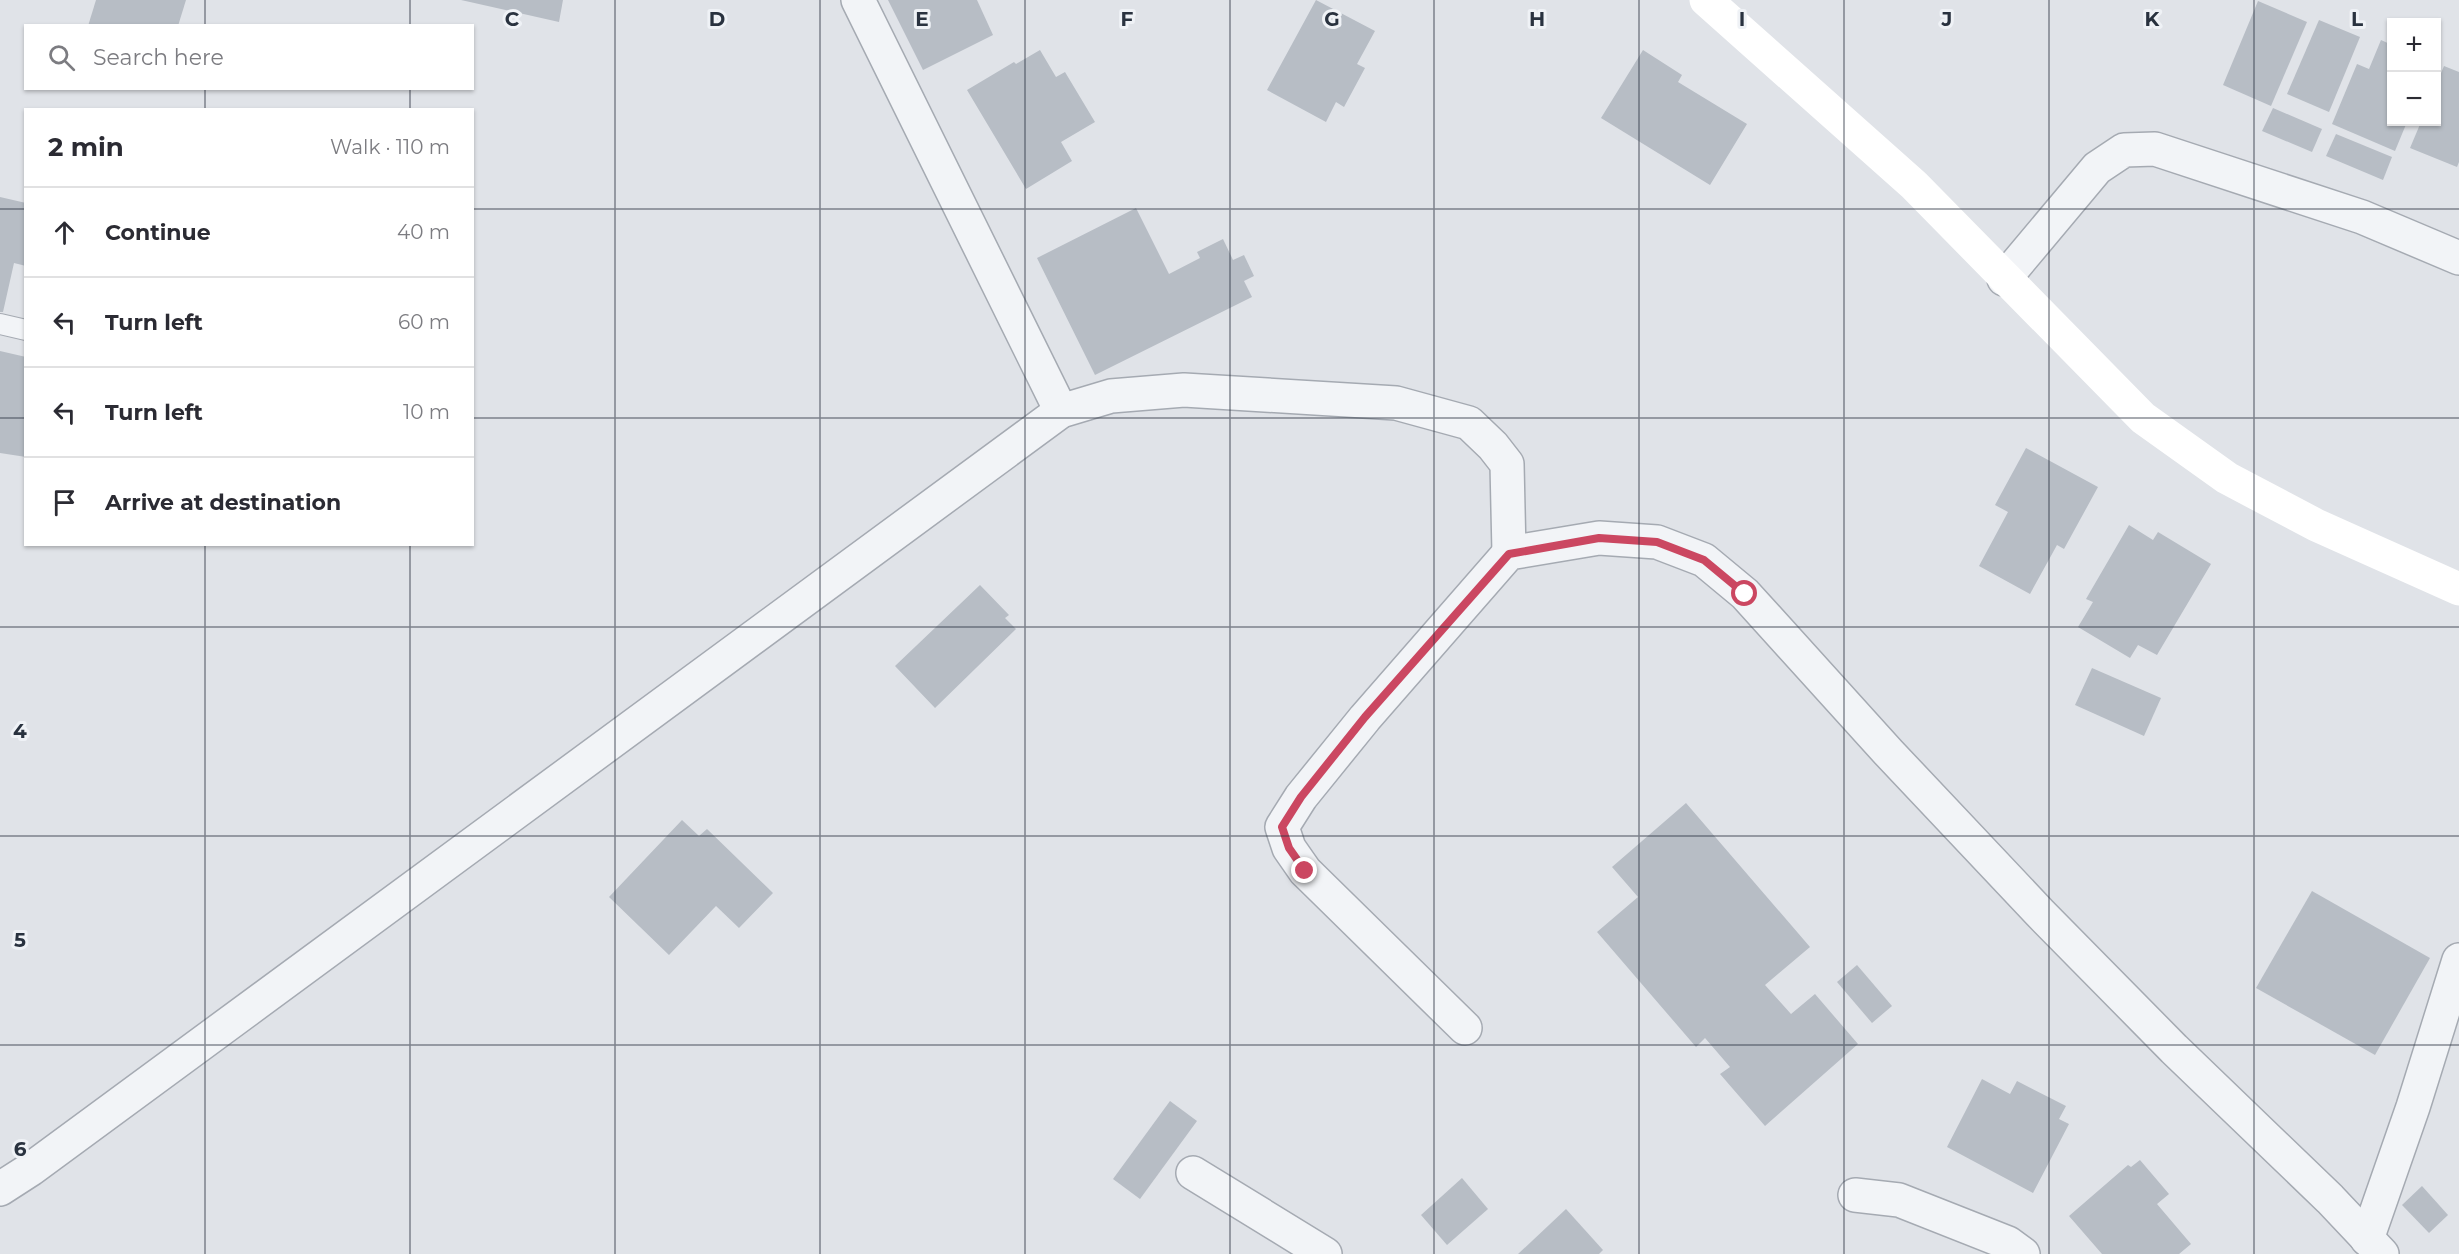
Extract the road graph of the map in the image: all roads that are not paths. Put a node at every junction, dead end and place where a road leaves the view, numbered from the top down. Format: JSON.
{"nodes":[{"id":1,"x":858,"y":0,"type":"edge"},
{"id":2,"x":1706,"y":0,"type":"edge"},
{"id":3,"x":2459,"y":258,"type":"edge"},
{"id":4,"x":2004,"y":279,"type":"junction"},
{"id":5,"x":0,"y":324,"type":"edge"},
{"id":6,"x":24,"y":330,"type":"edge"},
{"id":7,"x":1061,"y":411,"type":"junction"},
{"id":8,"x":1509,"y":554,"type":"junction"},
{"id":9,"x":2459,"y":589,"type":"edge"},
{"id":10,"x":2459,"y":960,"type":"edge"},
{"id":11,"x":1465,"y":1028,"type":"dead end"},
{"id":12,"x":2449,"y":1030,"type":"edge"},
{"id":13,"x":1193,"y":1173,"type":"dead end"},
{"id":14,"x":0,"y":1189,"type":"edge"},
{"id":15,"x":1855,"y":1195,"type":"dead end"},
{"id":16,"x":2374,"y":1246,"type":"edge"},
{"id":17,"x":1325,"y":1254,"type":"edge"},
{"id":18,"x":2023,"y":1254,"type":"edge"}],
"edges":[{"from":1,"to":7,"type":"street"},
{"from":2,"to":4,"type":"street"},
{"from":3,"to":4,"type":"street"},
{"from":4,"to":9,"type":"street"},
{"from":5,"to":6,"type":"lane"},
{"from":7,"to":8,"type":"street"},
{"from":7,"to":14,"type":"street"},
{"from":8,"to":11,"type":"street"},
{"from":8,"to":16,"type":"street"},
{"from":10,"to":12,"type":"street"},
{"from":12,"to":16,"type":"street"},
{"from":13,"to":17,"type":"street"},
{"from":15,"to":18,"type":"street"}]}
